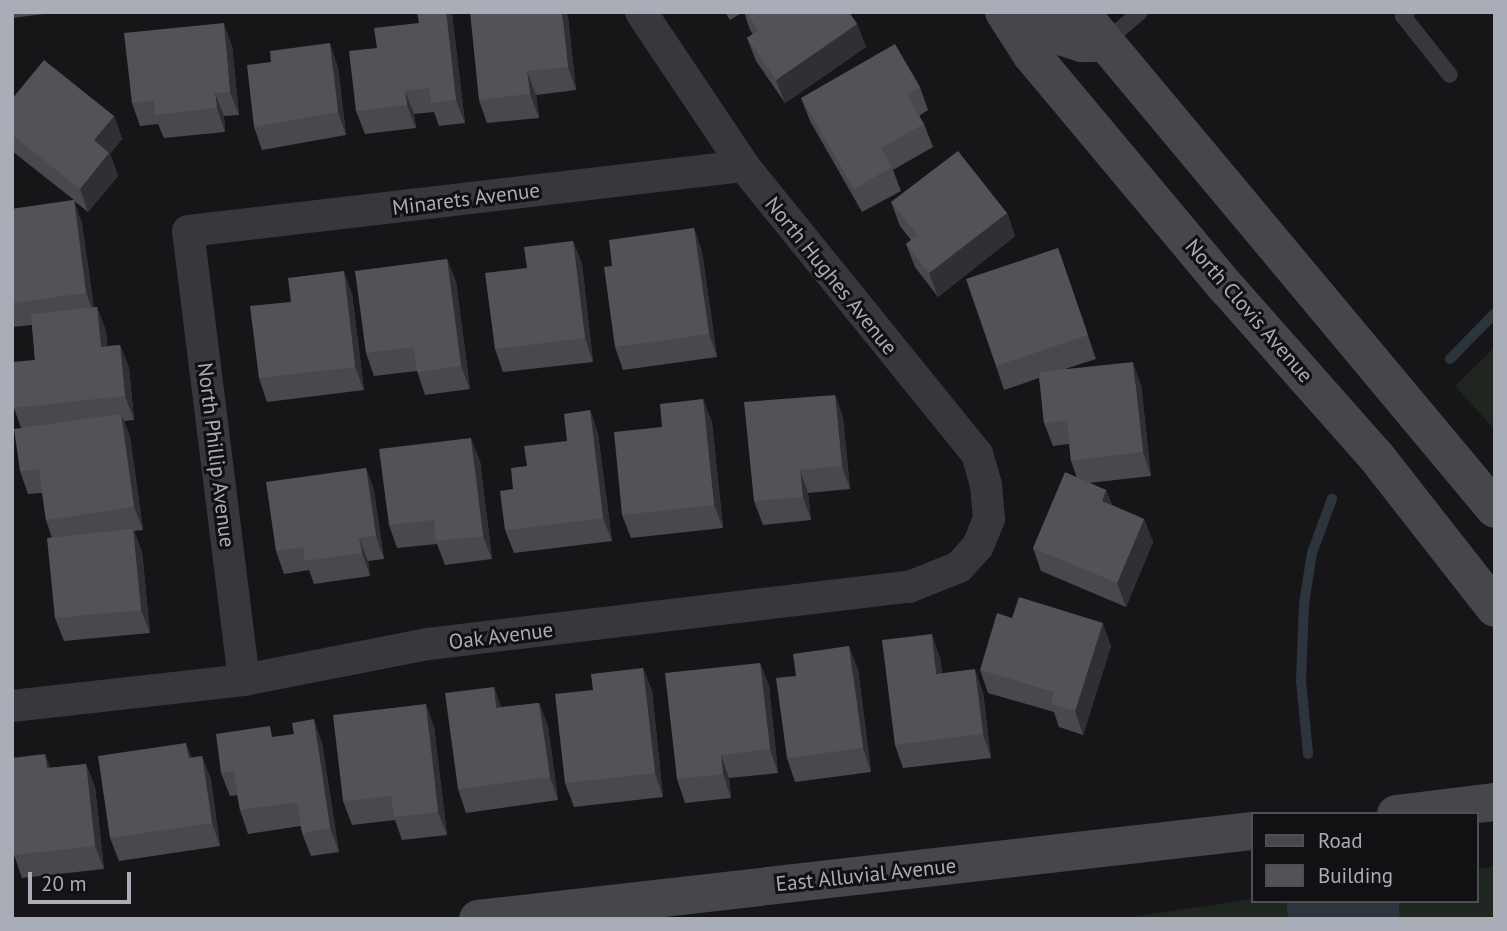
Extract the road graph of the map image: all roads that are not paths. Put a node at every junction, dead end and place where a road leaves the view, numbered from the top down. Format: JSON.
{"nodes":[{"id":1,"x":641,"y":12,"type":"edge"},
{"id":2,"x":1004,"y":12,"type":"edge"},
{"id":3,"x":1037,"y":12,"type":"edge"},
{"id":4,"x":1080,"y":12,"type":"edge"},
{"id":5,"x":1140,"y":12,"type":"edge"},
{"id":6,"x":1407,"y":12,"type":"edge"},
{"id":7,"x":1104,"y":43,"type":"junction"},
{"id":8,"x":1450,"y":75,"type":"dead end"},
{"id":9,"x":744,"y":166,"type":"junction"},
{"id":10,"x":188,"y":231,"type":"joint"},
{"id":11,"x":1495,"y":509,"type":"edge"},
{"id":12,"x":978,"y":546,"type":"joint"},
{"id":13,"x":1495,"y":608,"type":"edge"},
{"id":14,"x":244,"y":680,"type":"junction"},
{"id":15,"x":12,"y":706,"type":"edge"},
{"id":16,"x":1495,"y":802,"type":"edge"},
{"id":17,"x":1412,"y":812,"type":"edge"},
{"id":18,"x":1252,"y":831,"type":"edge"},
{"id":19,"x":478,"y":919,"type":"edge"}],
"edges":[{"from":1,"to":9,"type":"street","name":"North Hughes Avenue"},
{"from":2,"to":13,"type":"main road","name":"North Clovis Avenue"},
{"from":3,"to":7,"type":"main road"},
{"from":4,"to":7,"type":"main road"},
{"from":5,"to":7,"type":"lane"},
{"from":6,"to":8,"type":"lane"},
{"from":7,"to":11,"type":"main road"},
{"from":9,"to":10,"type":"street","name":"Minarets Avenue"},
{"from":9,"to":12,"type":"street","name":"North Hughes Avenue"},
{"from":10,"to":14,"type":"street","name":"North Phillip Avenue"},
{"from":12,"to":14,"type":"street","name":"Oak Avenue"},
{"from":14,"to":15,"type":"street","name":"Oak Avenue"},
{"from":16,"to":17,"type":"main road"},
{"from":18,"to":19,"type":"main road","name":"East Alluvial Avenue"}]}
